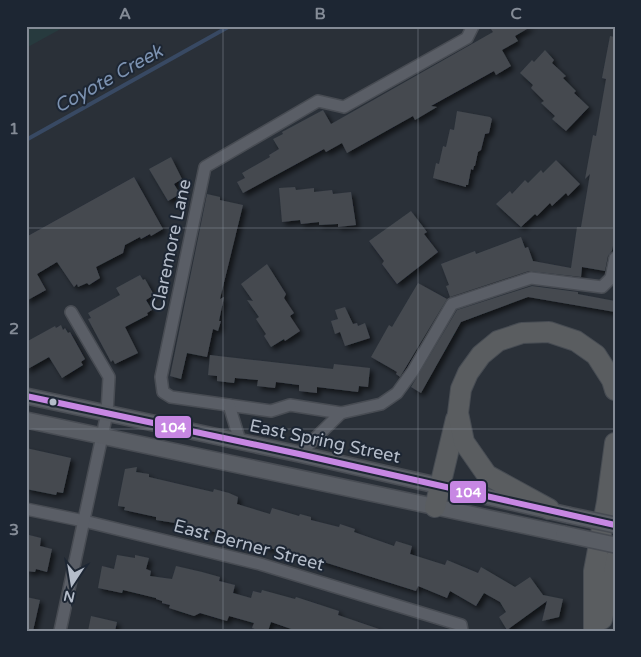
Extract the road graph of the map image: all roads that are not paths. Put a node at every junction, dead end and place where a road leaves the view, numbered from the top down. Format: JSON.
{"nodes":[{"id":1,"x":473,"y":26,"type":"edge"},
{"id":2,"x":615,"y":258,"type":"edge"},
{"id":3,"x":71,"y":312,"type":"dead end"},
{"id":4,"x":615,"y":390,"type":"edge"},
{"id":5,"x":26,"y":396,"type":"edge"},
{"id":6,"x":229,"y":405,"type":"junction"},
{"id":7,"x":107,"y":413,"type":"junction"},
{"id":8,"x":341,"y":413,"type":"junction"},
{"id":9,"x":458,"y":413,"type":"junction"},
{"id":10,"x":26,"y":420,"type":"edge"},
{"id":11,"x":102,"y":436,"type":"junction"},
{"id":12,"x":240,"y":441,"type":"junction"},
{"id":13,"x":615,"y":443,"type":"edge"},
{"id":14,"x":299,"y":454,"type":"junction"},
{"id":15,"x":440,"y":486,"type":"junction"},
{"id":16,"x":435,"y":507,"type":"junction"},
{"id":17,"x":26,"y":509,"type":"edge"},
{"id":18,"x":549,"y":510,"type":"junction"},
{"id":19,"x":84,"y":521,"type":"junction"},
{"id":20,"x":615,"y":525,"type":"edge"},
{"id":21,"x":615,"y":545,"type":"edge"},
{"id":22,"x":615,"y":560,"type":"edge"},
{"id":23,"x":461,"y":628,"type":"edge"},
{"id":24,"x":60,"y":631,"type":"edge"},
{"id":25,"x":594,"y":631,"type":"edge"},
{"id":26,"x":600,"y":631,"type":"edge"}],
"edges":[{"from":1,"to":6,"type":"street","name":"Claremore Lane"},
{"from":2,"to":8,"type":"street","name":"Claremore Lane"},
{"from":3,"to":7,"type":"street"},
{"from":4,"to":9,"type":"highway"},
{"from":5,"to":7,"type":"main road","name":"East Spring Street"},
{"from":6,"to":8,"type":"street","name":"Claremore Lane"},
{"from":6,"to":12,"type":"street"},
{"from":7,"to":11,"type":"street"},
{"from":7,"to":12,"type":"main road","name":"East Spring Street"},
{"from":8,"to":14,"type":"street"},
{"from":9,"to":15,"type":"highway"},
{"from":9,"to":18,"type":"highway"},
{"from":10,"to":11,"type":"main road"},
{"from":11,"to":16,"type":"main road"},
{"from":11,"to":19,"type":"street"},
{"from":12,"to":14,"type":"main road","name":"East Spring Street"},
{"from":13,"to":25,"type":"highway"},
{"from":14,"to":15,"type":"main road","name":"East Spring Street"},
{"from":15,"to":16,"type":"highway"},
{"from":15,"to":18,"type":"main road","name":"East Spring Street"},
{"from":16,"to":21,"type":"main road","bridge":true},
{"from":17,"to":19,"type":"street","name":"East Berner Street"},
{"from":18,"to":20,"type":"main road","name":"East Spring Street","bridge":true},
{"from":19,"to":23,"type":"street","name":"East Berner Street"},
{"from":19,"to":24,"type":"street"},
{"from":22,"to":26,"type":"highway"}]}
